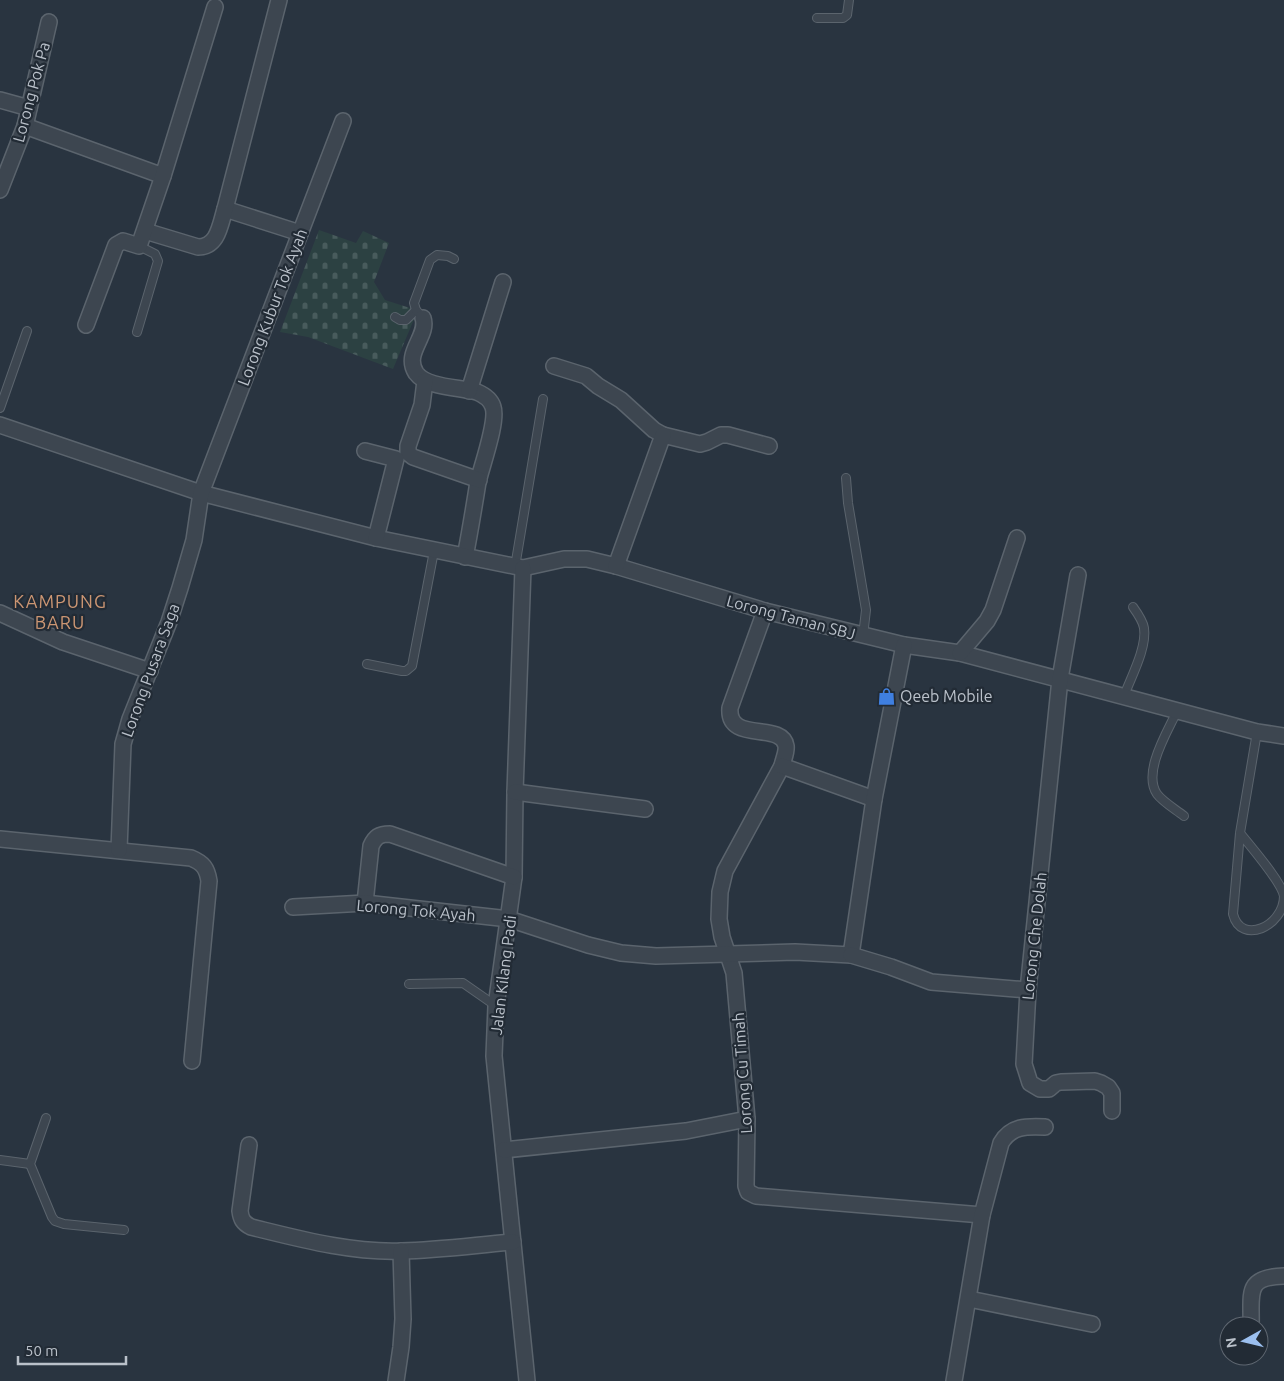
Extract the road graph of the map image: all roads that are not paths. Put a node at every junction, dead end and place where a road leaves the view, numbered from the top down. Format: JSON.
{"nodes":[{"id":1,"x":279,"y":0,"type":"edge"},
{"id":2,"x":849,"y":0,"type":"edge"},
{"id":3,"x":215,"y":7,"type":"dead end"},
{"id":4,"x":817,"y":18,"type":"dead end"},
{"id":5,"x":49,"y":22,"type":"dead end"},
{"id":6,"x":0,"y":100,"type":"edge"},
{"id":7,"x":29,"y":108,"type":"junction"},
{"id":8,"x":343,"y":121,"type":"dead end"},
{"id":9,"x":25,"y":126,"type":"junction"},
{"id":10,"x":163,"y":176,"type":"junction"},
{"id":11,"x":0,"y":190,"type":"edge"},
{"id":12,"x":225,"y":209,"type":"junction"},
{"id":13,"x":145,"y":231,"type":"junction"},
{"id":14,"x":300,"y":233,"type":"junction"},
{"id":15,"x":139,"y":246,"type":"junction"},
{"id":16,"x":454,"y":259,"type":"dead end"},
{"id":17,"x":503,"y":282,"type":"dead end"},
{"id":18,"x":420,"y":314,"type":"junction"},
{"id":19,"x":395,"y":317,"type":"dead end"},
{"id":20,"x":86,"y":325,"type":"dead end"},
{"id":21,"x":28,"y":331,"type":"dead end"},
{"id":22,"x":137,"y":332,"type":"dead end"},
{"id":23,"x":554,"y":366,"type":"dead end"},
{"id":24,"x":424,"y":381,"type":"junction"},
{"id":25,"x":469,"y":391,"type":"junction"},
{"id":26,"x":543,"y":399,"type":"dead end"},
{"id":27,"x":0,"y":408,"type":"edge"},
{"id":28,"x":0,"y":425,"type":"edge"},
{"id":29,"x":663,"y":435,"type":"junction"},
{"id":30,"x":769,"y":446,"type":"dead end"},
{"id":31,"x":365,"y":451,"type":"dead end"},
{"id":32,"x":846,"y":478,"type":"dead end"},
{"id":33,"x":479,"y":480,"type":"junction"},
{"id":34,"x":201,"y":493,"type":"junction"},
{"id":35,"x":376,"y":538,"type":"junction"},
{"id":36,"x":1017,"y":538,"type":"dead end"},
{"id":37,"x":434,"y":551,"type":"junction"},
{"id":38,"x":465,"y":558,"type":"junction"},
{"id":39,"x":616,"y":566,"type":"junction"},
{"id":40,"x":519,"y":567,"type":"junction"},
{"id":41,"x":1078,"y":575,"type":"dead end"},
{"id":42,"x":1134,"y":607,"type":"dead end"},
{"id":43,"x":765,"y":611,"type":"junction"},
{"id":44,"x":0,"y":613,"type":"edge"},
{"id":45,"x":863,"y":636,"type":"junction"},
{"id":46,"x":904,"y":645,"type":"junction"},
{"id":47,"x":960,"y":653,"type":"junction"},
{"id":48,"x":366,"y":664,"type":"dead end"},
{"id":49,"x":150,"y":670,"type":"junction"},
{"id":50,"x":1060,"y":679,"type":"junction"},
{"id":51,"x":1124,"y":696,"type":"junction"},
{"id":52,"x":1178,"y":710,"type":"junction"},
{"id":53,"x":1257,"y":732,"type":"junction"},
{"id":54,"x":1284,"y":736,"type":"edge"},
{"id":55,"x":782,"y":766,"type":"junction"},
{"id":56,"x":515,"y":792,"type":"junction"},
{"id":57,"x":874,"y":800,"type":"junction"},
{"id":58,"x":645,"y":809,"type":"dead end"},
{"id":59,"x":1184,"y":816,"type":"dead end"},
{"id":60,"x":1240,"y":833,"type":"junction"},
{"id":61,"x":0,"y":839,"type":"edge"},
{"id":62,"x":119,"y":850,"type":"junction"},
{"id":63,"x":514,"y":876,"type":"junction"},
{"id":64,"x":365,"y":903,"type":"junction"},
{"id":65,"x":292,"y":908,"type":"dead end"},
{"id":66,"x":509,"y":919,"type":"junction"},
{"id":67,"x":729,"y":954,"type":"junction"},
{"id":68,"x":851,"y":955,"type":"junction"},
{"id":69,"x":409,"y":984,"type":"dead end"},
{"id":70,"x":1028,"y":990,"type":"junction"},
{"id":71,"x":496,"y":1006,"type":"junction"},
{"id":72,"x":192,"y":1061,"type":"dead end"},
{"id":73,"x":1112,"y":1111,"type":"dead end"},
{"id":74,"x":46,"y":1118,"type":"dead end"},
{"id":75,"x":747,"y":1119,"type":"junction"},
{"id":76,"x":1045,"y":1127,"type":"dead end"},
{"id":77,"x":249,"y":1145,"type":"dead end"},
{"id":78,"x":504,"y":1150,"type":"junction"},
{"id":79,"x":0,"y":1160,"type":"edge"},
{"id":80,"x":30,"y":1164,"type":"junction"},
{"id":81,"x":982,"y":1215,"type":"junction"},
{"id":82,"x":124,"y":1230,"type":"dead end"},
{"id":83,"x":513,"y":1242,"type":"junction"},
{"id":84,"x":401,"y":1251,"type":"junction"},
{"id":85,"x":1284,"y":1276,"type":"edge"},
{"id":86,"x":969,"y":1300,"type":"junction"},
{"id":87,"x":1251,"y":1316,"type":"edge"},
{"id":88,"x":1092,"y":1324,"type":"dead end"},
{"id":89,"x":396,"y":1381,"type":"edge"},
{"id":90,"x":527,"y":1381,"type":"edge"},
{"id":91,"x":954,"y":1381,"type":"edge"}],
"edges":[{"from":1,"to":12,"type":"street"},
{"from":2,"to":4,"type":"lane"},
{"from":3,"to":10,"type":"street"},
{"from":5,"to":7,"type":"street","name":"Lorong Pok Pa"},
{"from":6,"to":7,"type":"street"},
{"from":7,"to":9,"type":"street","name":"Lorong Pok Pa"},
{"from":8,"to":14,"type":"street","name":"Lorong Kubur Tok Ayah"},
{"from":9,"to":10,"type":"street"},
{"from":9,"to":11,"type":"street","name":"Lorong Pok Pa"},
{"from":10,"to":13,"type":"street"},
{"from":12,"to":13,"type":"street"},
{"from":12,"to":14,"type":"street"},
{"from":13,"to":15,"type":"street"},
{"from":14,"to":34,"type":"street","name":"Lorong Kubur Tok Ayah"},
{"from":15,"to":20,"type":"street"},
{"from":15,"to":22,"type":"lane"},
{"from":16,"to":18,"type":"lane"},
{"from":17,"to":25,"type":"street"},
{"from":18,"to":19,"type":"lane"},
{"from":18,"to":24,"type":"street"},
{"from":21,"to":27,"type":"lane"},
{"from":23,"to":29,"type":"street"},
{"from":24,"to":25,"type":"street"},
{"from":24,"to":33,"type":"street"},
{"from":25,"to":33,"type":"street"},
{"from":26,"to":40,"type":"lane"},
{"from":28,"to":34,"type":"street"},
{"from":29,"to":30,"type":"street"},
{"from":29,"to":39,"type":"street"},
{"from":31,"to":35,"type":"street"},
{"from":32,"to":45,"type":"lane"},
{"from":33,"to":38,"type":"street"},
{"from":34,"to":35,"type":"street"},
{"from":34,"to":49,"type":"street","name":"Lorong Pusara Saga"},
{"from":35,"to":37,"type":"street"},
{"from":36,"to":47,"type":"street"},
{"from":37,"to":38,"type":"street"},
{"from":37,"to":48,"type":"lane"},
{"from":38,"to":40,"type":"street"},
{"from":39,"to":40,"type":"street","name":"Lorong Taman SBJ"},
{"from":39,"to":43,"type":"street","name":"Lorong Taman SBJ"},
{"from":40,"to":56,"type":"street","name":"Jalan Kilang Padi"},
{"from":41,"to":50,"type":"street","name":"Lorong Che Dolah"},
{"from":42,"to":51,"type":"lane"},
{"from":43,"to":45,"type":"street","name":"Lorong Taman SBJ"},
{"from":43,"to":55,"type":"street"},
{"from":44,"to":49,"type":"street"},
{"from":45,"to":46,"type":"street","name":"Lorong Taman SBJ"},
{"from":46,"to":47,"type":"street","name":"Lorong Taman SBJ"},
{"from":46,"to":57,"type":"street"},
{"from":47,"to":50,"type":"street","name":"Lorong Taman SBJ"},
{"from":49,"to":62,"type":"street","name":"Lorong Pusara Saga"},
{"from":50,"to":51,"type":"street","name":"Lorong Taman SBJ"},
{"from":50,"to":70,"type":"street","name":"Lorong Che Dolah"},
{"from":51,"to":52,"type":"street","name":"Lorong Taman SBJ"},
{"from":52,"to":53,"type":"street","name":"Lorong Taman SBJ"},
{"from":52,"to":59,"type":"lane"},
{"from":53,"to":54,"type":"street","name":"Lorong Taman SBJ"},
{"from":53,"to":60,"type":"lane"},
{"from":55,"to":57,"type":"street"},
{"from":55,"to":67,"type":"street","name":"Lorong Cu Timah"},
{"from":56,"to":58,"type":"street"},
{"from":56,"to":63,"type":"street","name":"Jalan Kilang Padi"},
{"from":57,"to":68,"type":"street"},
{"from":60,"to":60,"type":"lane"},
{"from":61,"to":62,"type":"street"},
{"from":62,"to":72,"type":"street"},
{"from":63,"to":64,"type":"street"},
{"from":63,"to":66,"type":"street","name":"Jalan Kilang Padi"},
{"from":64,"to":65,"type":"street","name":"Lorong Tok Ayah"},
{"from":64,"to":66,"type":"street","name":"Lorong Tok Ayah"},
{"from":66,"to":67,"type":"street"},
{"from":66,"to":71,"type":"street","name":"Jalan Kilang Padi"},
{"from":67,"to":68,"type":"street"},
{"from":67,"to":75,"type":"street","name":"Lorong Cu Timah"},
{"from":68,"to":70,"type":"street"},
{"from":69,"to":71,"type":"lane"},
{"from":70,"to":73,"type":"street","name":"Lorong Che Dolah"},
{"from":71,"to":78,"type":"street","name":"Jalan Kilang Padi"},
{"from":74,"to":80,"type":"lane"},
{"from":75,"to":78,"type":"street"},
{"from":75,"to":81,"type":"street","name":"Lorong Cu Timah"},
{"from":76,"to":81,"type":"street"},
{"from":77,"to":84,"type":"street"},
{"from":78,"to":83,"type":"street","name":"Jalan Kilang Padi"},
{"from":79,"to":80,"type":"lane"},
{"from":80,"to":82,"type":"lane"},
{"from":81,"to":86,"type":"street"},
{"from":83,"to":84,"type":"street"},
{"from":83,"to":90,"type":"street","name":"Jalan Kilang Padi"},
{"from":84,"to":89,"type":"street"},
{"from":85,"to":87,"type":"street"},
{"from":86,"to":88,"type":"street"},
{"from":86,"to":91,"type":"street"}]}
